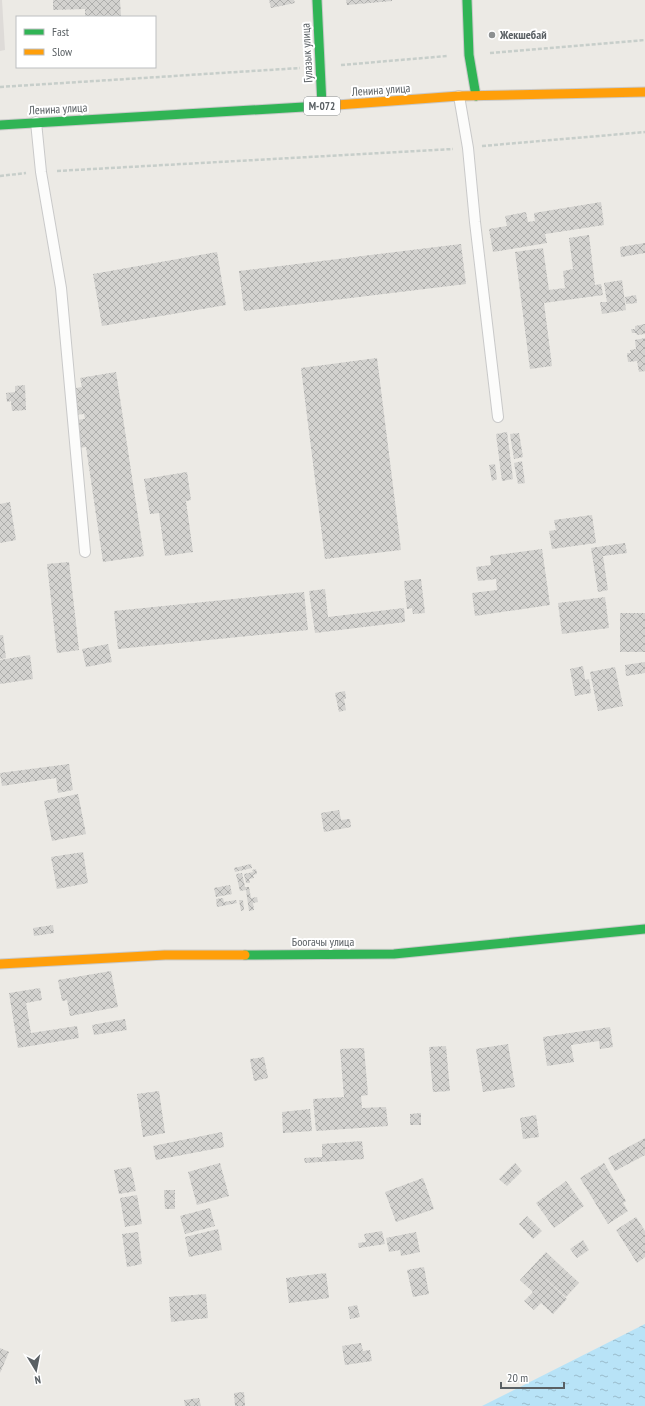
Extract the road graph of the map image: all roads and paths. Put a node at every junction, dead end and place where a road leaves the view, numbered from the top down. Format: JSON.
{"nodes":[{"id":1,"x":317,"y":0,"type":"edge"},
{"id":2,"x":467,"y":0,"type":"edge"},
{"id":3,"x":645,"y":92,"type":"edge"},
{"id":4,"x":459,"y":96,"type":"junction"},
{"id":5,"x":476,"y":96,"type":"junction"},
{"id":6,"x":322,"y":106,"type":"junction"},
{"id":7,"x":36,"y":122,"type":"junction"},
{"id":8,"x":0,"y":125,"type":"edge"},
{"id":9,"x":645,"y":132,"type":"edge"},
{"id":10,"x":468,"y":148,"type":"junction"},
{"id":11,"x":41,"y":172,"type":"junction"},
{"id":12,"x":0,"y":176,"type":"edge"},
{"id":13,"x":498,"y":417,"type":"dead end"},
{"id":14,"x":85,"y":552,"type":"dead end"},
{"id":15,"x":645,"y":929,"type":"edge"},
{"id":16,"x":0,"y":964,"type":"edge"}],
"edges":[{"from":1,"to":6,"type":"street","name":"Гулазык улица"},
{"from":2,"to":5,"type":"street"},
{"from":3,"to":5,"type":"street","name":"Ленина улица","number":"М-072"},
{"from":4,"to":5,"type":"street","name":"Ленина улица","number":"М-072"},
{"from":4,"to":6,"type":"street","name":"Ленина улица","number":"М-072"},
{"from":4,"to":10,"type":"lane"},
{"from":6,"to":7,"type":"street","name":"Ленина улица","number":"М-072"},
{"from":7,"to":8,"type":"street","name":"Ленина улица","number":"М-072"},
{"from":7,"to":11,"type":"lane"},
{"from":9,"to":10,"type":"path"},
{"from":10,"to":11,"type":"path"},
{"from":10,"to":13,"type":"lane"},
{"from":11,"to":12,"type":"path"},
{"from":11,"to":14,"type":"lane"},
{"from":15,"to":16,"type":"street","name":"Боогачы улица"}]}
